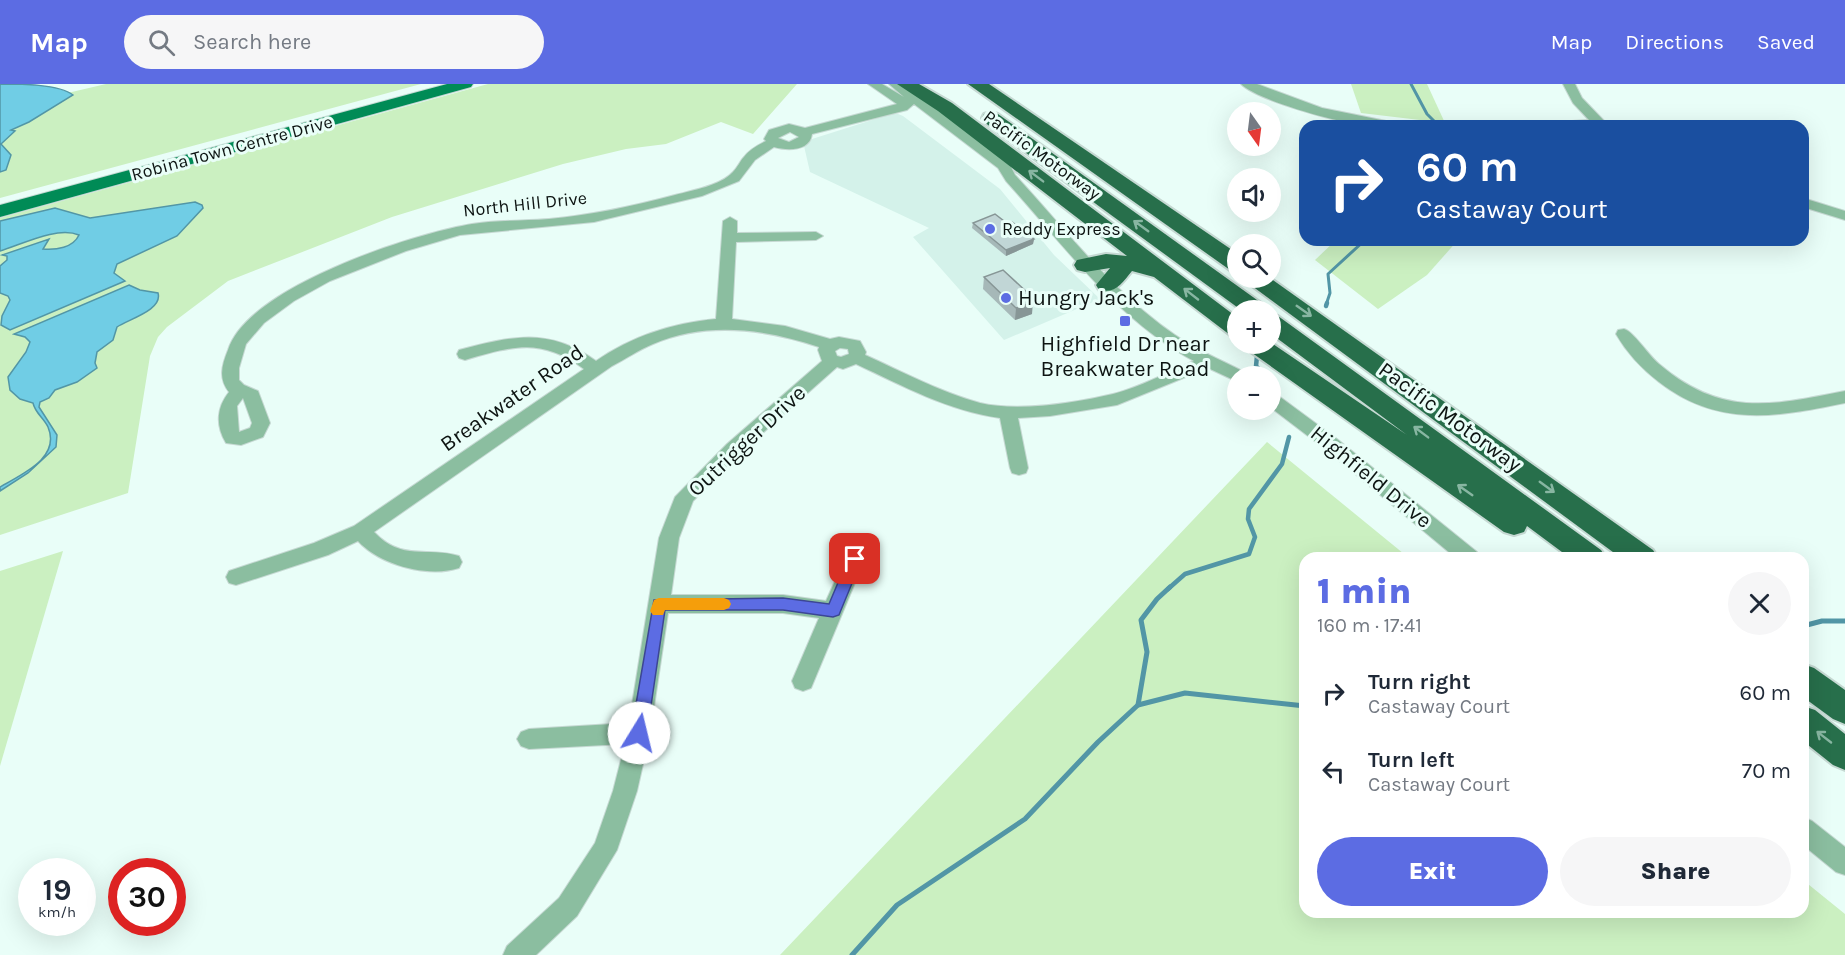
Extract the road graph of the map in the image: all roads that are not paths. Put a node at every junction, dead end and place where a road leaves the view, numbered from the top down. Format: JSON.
{"nodes":[{"id":1,"x":440,"y":84,"type":"edge"},
{"id":2,"x":465,"y":84,"type":"edge"},
{"id":3,"x":874,"y":84,"type":"edge"},
{"id":4,"x":944,"y":84,"type":"edge"},
{"id":5,"x":977,"y":84,"type":"edge"},
{"id":6,"x":1004,"y":84,"type":"edge"},
{"id":7,"x":1247,"y":84,"type":"edge"},
{"id":8,"x":1569,"y":84,"type":"edge"},
{"id":9,"x":901,"y":92,"type":"edge"},
{"id":10,"x":1351,"y":120,"type":"edge"},
{"id":11,"x":1595,"y":120,"type":"edge"},
{"id":12,"x":1064,"y":143,"type":"junction"},
{"id":13,"x":59,"y":192,"type":"junction"},
{"id":14,"x":0,"y":204,"type":"edge"},
{"id":15,"x":1809,"y":204,"type":"edge"},
{"id":16,"x":0,"y":212,"type":"edge"},
{"id":17,"x":1845,"y":216,"type":"edge"},
{"id":18,"x":730,"y":221,"type":"dead end"},
{"id":19,"x":816,"y":236,"type":"dead end"},
{"id":20,"x":729,"y":238,"type":"junction"},
{"id":21,"x":1227,"y":257,"type":"edge"},
{"id":22,"x":1127,"y":263,"type":"junction"},
{"id":23,"x":1085,"y":265,"type":"junction"},
{"id":24,"x":1164,"y":273,"type":"junction"},
{"id":25,"x":1107,"y":285,"type":"junction"},
{"id":26,"x":1270,"y":288,"type":"edge"},
{"id":27,"x":1242,"y":300,"type":"edge"},
{"id":28,"x":724,"y":322,"type":"junction"},
{"id":29,"x":1227,"y":322,"type":"edge"},
{"id":30,"x":1281,"y":329,"type":"edge"},
{"id":31,"x":1624,"y":334,"type":"dead end"},
{"id":32,"x":832,"y":353,"type":"junction"},
{"id":33,"x":465,"y":354,"type":"dead end"},
{"id":34,"x":1271,"y":354,"type":"edge"},
{"id":35,"x":1203,"y":357,"type":"junction"},
{"id":36,"x":596,"y":369,"type":"junction"},
{"id":37,"x":1227,"y":370,"type":"edge"},
{"id":38,"x":239,"y":392,"type":"dead end"},
{"id":39,"x":1845,"y":397,"type":"edge"},
{"id":40,"x":1281,"y":406,"type":"edge"},
{"id":41,"x":1008,"y":413,"type":"junction"},
{"id":42,"x":1019,"y":468,"type":"dead end"},
{"id":43,"x":361,"y":531,"type":"junction"},
{"id":44,"x":862,"y":542,"type":"dead end"},
{"id":45,"x":1463,"y":552,"type":"edge"},
{"id":46,"x":1552,"y":552,"type":"edge"},
{"id":47,"x":1583,"y":552,"type":"edge"},
{"id":48,"x":1635,"y":552,"type":"edge"},
{"id":49,"x":453,"y":562,"type":"dead end"},
{"id":50,"x":236,"y":577,"type":"dead end"},
{"id":51,"x":659,"y":604,"type":"junction"},
{"id":52,"x":833,"y":610,"type":"junction"},
{"id":53,"x":803,"y":681,"type":"dead end"},
{"id":54,"x":1809,"y":682,"type":"edge"},
{"id":55,"x":1845,"y":709,"type":"edge"},
{"id":56,"x":1809,"y":726,"type":"edge"},
{"id":57,"x":639,"y":733,"type":"junction"},
{"id":58,"x":529,"y":739,"type":"dead end"},
{"id":59,"x":1845,"y":754,"type":"edge"},
{"id":60,"x":1809,"y":834,"type":"edge"},
{"id":61,"x":1845,"y":863,"type":"edge"},
{"id":62,"x":516,"y":955,"type":"edge"}],
"edges":[{"from":1,"to":13,"type":"main road","name":"Robina Town Centre Drive"},
{"from":2,"to":13,"type":"main road","name":"Robina Town Centre Drive"},
{"from":3,"to":9,"type":"street"},
{"from":27,"to":4,"type":"highway","name":"Pacific Motorway","one_way":true},
{"from":5,"to":12,"type":"highway","name":"Pacific Motorway"},
{"from":6,"to":12,"type":"highway"},
{"from":7,"to":10,"type":"street"},
{"from":8,"to":11,"type":"street"},
{"from":9,"to":23,"type":"street"},
{"from":24,"to":9,"type":"highway","one_way":true},
{"from":9,"to":38,"type":"street","name":"North Hill Drive"},
{"from":12,"to":21,"type":"highway","name":"Pacific Motorway"},
{"from":13,"to":14,"type":"main road","name":"Robina Town Centre Drive"},
{"from":13,"to":16,"type":"main road","name":"Robina Town Centre Drive"},
{"from":15,"to":17,"type":"street"},
{"from":18,"to":20,"type":"street"},
{"from":19,"to":20,"type":"street"},
{"from":20,"to":28,"type":"street"},
{"from":22,"to":23,"type":"highway"},
{"from":22,"to":24,"type":"highway"},
{"from":22,"to":25,"type":"highway"},
{"from":23,"to":25,"type":"street"},
{"from":29,"to":24,"type":"highway","one_way":true},
{"from":25,"to":35,"type":"street"},
{"from":26,"to":48,"type":"highway","name":"Pacific Motorway","one_way":true},
{"from":28,"to":32,"type":"street","name":"Breakwater Road"},
{"from":28,"to":36,"type":"street","name":"Breakwater Road"},
{"from":47,"to":30,"type":"highway","name":"Pacific Motorway","one_way":true},
{"from":31,"to":39,"type":"street"},
{"from":32,"to":41,"type":"street","name":"Breakwater Road"},
{"from":32,"to":51,"type":"street","name":"Outrigger Drive"},
{"from":33,"to":36,"type":"street"},
{"from":46,"to":34,"type":"highway","one_way":true},
{"from":35,"to":37,"type":"street"},
{"from":35,"to":41,"type":"street","name":"Breakwater Road"},
{"from":36,"to":43,"type":"street","name":"Breakwater Road"},
{"from":40,"to":45,"type":"street","name":"Highfield Drive"},
{"from":41,"to":42,"type":"street"},
{"from":43,"to":49,"type":"street"},
{"from":43,"to":50,"type":"street","name":"Breakwater Road"},
{"from":44,"to":52,"type":"street"},
{"from":51,"to":52,"type":"street"},
{"from":51,"to":57,"type":"street","name":"Outrigger Drive"},
{"from":52,"to":53,"type":"street"},
{"from":54,"to":55,"type":"highway"},
{"from":59,"to":56,"type":"highway","one_way":true},
{"from":57,"to":58,"type":"street"},
{"from":57,"to":62,"type":"street","name":"Outrigger Drive"},
{"from":60,"to":61,"type":"street"}]}
